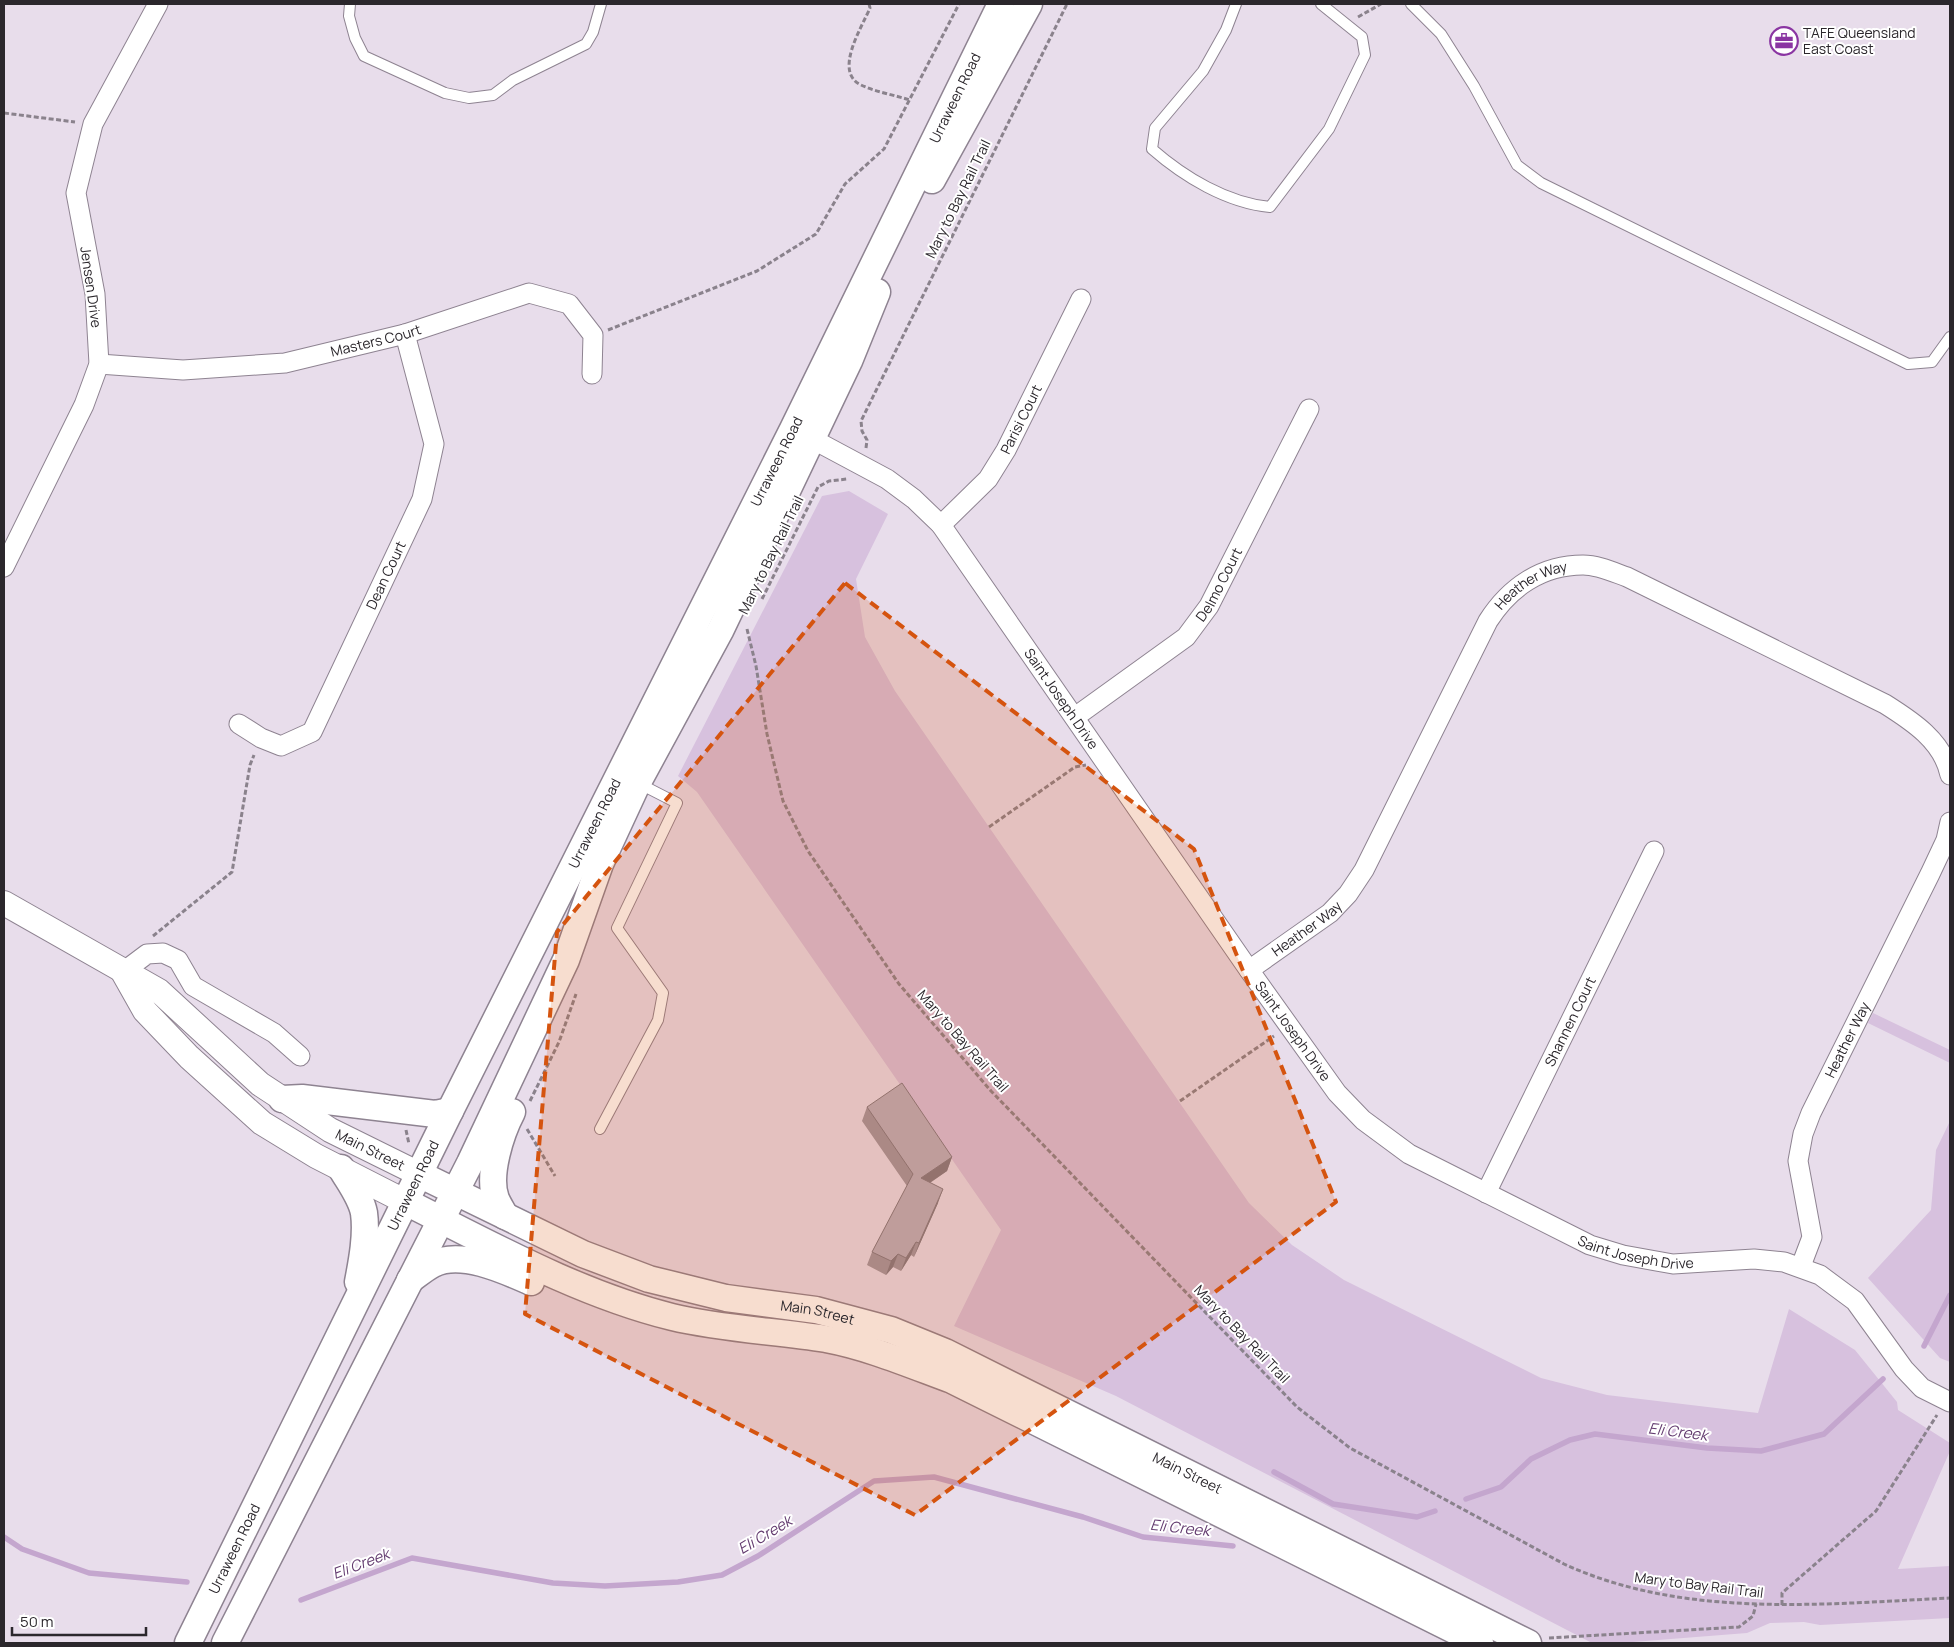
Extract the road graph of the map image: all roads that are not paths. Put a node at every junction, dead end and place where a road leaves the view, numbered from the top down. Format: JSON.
{"nodes":[{"id":1,"x":158,"y":4,"type":"edge"},
{"id":2,"x":350,"y":4,"type":"edge"},
{"id":3,"x":601,"y":4,"type":"edge"},
{"id":4,"x":1001,"y":4,"type":"edge"},
{"id":5,"x":1029,"y":4,"type":"edge"},
{"id":6,"x":1236,"y":4,"type":"edge"},
{"id":7,"x":1321,"y":4,"type":"edge"},
{"id":8,"x":1411,"y":4,"type":"edge"},
{"id":9,"x":1081,"y":300,"type":"dead end"},
{"id":10,"x":405,"y":334,"type":"junction"},
{"id":11,"x":1950,"y":337,"type":"edge"},
{"id":12,"x":99,"y":364,"type":"junction"},
{"id":13,"x":592,"y":374,"type":"dead end"},
{"id":14,"x":1308,"y":408,"type":"dead end"},
{"id":15,"x":803,"y":434,"type":"junction"},
{"id":16,"x":941,"y":526,"type":"junction"},
{"id":17,"x":4,"y":567,"type":"edge"},
{"id":18,"x":1074,"y":717,"type":"junction"},
{"id":19,"x":239,"y":724,"type":"dead end"},
{"id":20,"x":1950,"y":771,"type":"edge"},
{"id":21,"x":638,"y":782,"type":"junction"},
{"id":22,"x":1950,"y":822,"type":"edge"},
{"id":23,"x":1654,"y":851,"type":"dead end"},
{"id":24,"x":4,"y":903,"type":"edge"},
{"id":25,"x":566,"y":960,"type":"junction"},
{"id":26,"x":1249,"y":970,"type":"junction"},
{"id":27,"x":123,"y":972,"type":"junction"},
{"id":28,"x":300,"y":1056,"type":"dead end"},
{"id":29,"x":282,"y":1099,"type":"junction"},
{"id":30,"x":450,"y":1111,"type":"junction"},
{"id":31,"x":600,"y":1129,"type":"dead end"},
{"id":32,"x":341,"y":1168,"type":"junction"},
{"id":33,"x":419,"y":1174,"type":"junction"},
{"id":34,"x":456,"y":1192,"type":"junction"},
{"id":35,"x":1486,"y":1192,"type":"junction"},
{"id":36,"x":406,"y":1202,"type":"junction"},
{"id":37,"x":506,"y":1216,"type":"junction"},
{"id":38,"x":441,"y":1220,"type":"junction"},
{"id":39,"x":1801,"y":1266,"type":"junction"},
{"id":40,"x":410,"y":1280,"type":"junction"},
{"id":41,"x":353,"y":1310,"type":"junction"},
{"id":42,"x":760,"y":1330,"type":"junction"},
{"id":43,"x":1945,"y":1406,"type":"edge"},
{"id":44,"x":1535,"y":1641,"type":"edge"},
{"id":45,"x":188,"y":1643,"type":"edge"},
{"id":46,"x":226,"y":1643,"type":"edge"},
{"id":47,"x":1480,"y":1643,"type":"edge"}],
"edges":[{"from":1,"to":12,"type":"street","name":"Jensen Drive"},
{"from":2,"to":3,"type":"lane"},
{"from":4,"to":15,"type":"main road","name":"Urraween Road"},
{"from":5,"to":15,"type":"main road","name":"Urraween Road"},
{"from":6,"to":7,"type":"lane"},
{"from":8,"to":11,"type":"lane"},
{"from":9,"to":16,"type":"street","name":"Parisi Court"},
{"from":10,"to":12,"type":"street","name":"Masters Court"},
{"from":10,"to":13,"type":"street","name":"Masters Court"},
{"from":10,"to":19,"type":"street","name":"Dean Court"},
{"from":12,"to":17,"type":"street","name":"Jensen Drive"},
{"from":14,"to":18,"type":"street","name":"Delmo Court"},
{"from":15,"to":16,"type":"street","name":"Saint Joseph Drive"},
{"from":15,"to":21,"type":"main road","name":"Urraween Road"},
{"from":15,"to":30,"type":"main road","name":"Urraween Road"},
{"from":16,"to":18,"type":"street","name":"Saint Joseph Drive"},
{"from":18,"to":26,"type":"street","name":"Saint Joseph Drive"},
{"from":20,"to":26,"type":"street","name":"Heather Way"},
{"from":21,"to":25,"type":"main road","name":"Urraween Road"},
{"from":21,"to":31,"type":"lane"},
{"from":22,"to":39,"type":"street","name":"Heather Way"},
{"from":23,"to":35,"type":"street","name":"Shannen Court"},
{"from":24,"to":27,"type":"street","name":"Main Street"},
{"from":25,"to":34,"type":"main road","name":"Urraween Road"},
{"from":25,"to":37,"type":"main road"},
{"from":26,"to":35,"type":"street","name":"Saint Joseph Drive"},
{"from":27,"to":28,"type":"street"},
{"from":27,"to":29,"type":"street","name":"Main Street"},
{"from":27,"to":32,"type":"street","name":"Main Street"},
{"from":29,"to":30,"type":"main road"},
{"from":29,"to":33,"type":"street","name":"Main Street"},
{"from":30,"to":33,"type":"main road","name":"Urraween Road"},
{"from":32,"to":36,"type":"street","name":"Main Street"},
{"from":32,"to":41,"type":"main road"},
{"from":33,"to":34,"type":"main road","name":"Main Street"},
{"from":33,"to":36,"type":"main road","name":"Urraween Road"},
{"from":34,"to":37,"type":"main road","name":"Main Street"},
{"from":34,"to":38,"type":"main road","name":"Urraween Road"},
{"from":35,"to":39,"type":"street","name":"Saint Joseph Drive"},
{"from":36,"to":38,"type":"main road","name":"Main Street"},
{"from":36,"to":41,"type":"main road","name":"Urraween Road"},
{"from":37,"to":44,"type":"main road","name":"Main Street"},
{"from":38,"to":40,"type":"main road","name":"Urraween Road"},
{"from":38,"to":42,"type":"main road","name":"Main Street"},
{"from":39,"to":43,"type":"street","name":"Saint Joseph Drive"},
{"from":40,"to":42,"type":"main road"},
{"from":40,"to":46,"type":"main road","name":"Urraween Road"},
{"from":41,"to":45,"type":"main road","name":"Urraween Road"},
{"from":42,"to":47,"type":"main road","name":"Main Street"}]}
